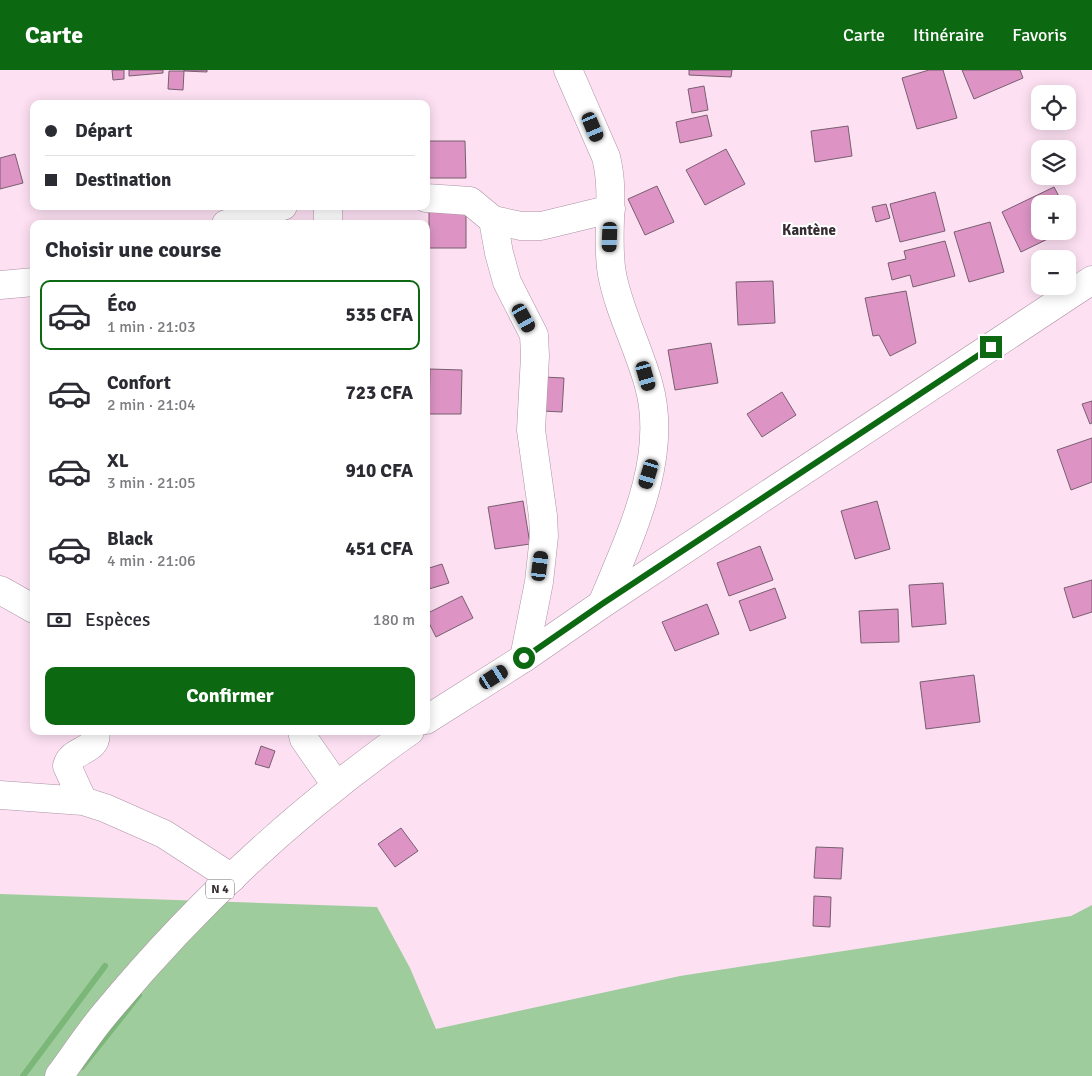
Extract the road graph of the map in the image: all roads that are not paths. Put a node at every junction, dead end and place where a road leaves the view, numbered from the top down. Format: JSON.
{"nodes":[{"id":1,"x":568,"y":70,"type":"edge"},
{"id":2,"x":430,"y":198,"type":"edge"},
{"id":3,"x":611,"y":209,"type":"junction"},
{"id":4,"x":269,"y":210,"type":"edge"},
{"id":5,"x":237,"y":220,"type":"edge"},
{"id":6,"x":493,"y":220,"type":"junction"},
{"id":7,"x":30,"y":282,"type":"edge"},
{"id":8,"x":1091,"y":282,"type":"edge"},
{"id":9,"x":0,"y":286,"type":"edge"},
{"id":10,"x":0,"y":590,"type":"edge"},
{"id":11,"x":602,"y":604,"type":"junction"},
{"id":12,"x":30,"y":607,"type":"edge"},
{"id":13,"x":524,"y":658,"type":"junction"},
{"id":14,"x":430,"y":717,"type":"edge"},
{"id":15,"x":95,"y":735,"type":"edge"},
{"id":16,"x":303,"y":735,"type":"edge"},
{"id":17,"x":405,"y":735,"type":"edge"},
{"id":18,"x":336,"y":785,"type":"junction"},
{"id":19,"x":0,"y":795,"type":"edge"},
{"id":20,"x":83,"y":801,"type":"junction"},
{"id":21,"x":232,"y":878,"type":"junction"},
{"id":22,"x":59,"y":1076,"type":"edge"}],
"edges":[{"from":1,"to":3,"type":"main road"},
{"from":2,"to":6,"type":"main road"},
{"from":3,"to":6,"type":"main road"},
{"from":3,"to":11,"type":"main road"},
{"from":4,"to":5,"type":"main road"},
{"from":6,"to":13,"type":"main road"},
{"from":7,"to":9,"type":"main road"},
{"from":8,"to":11,"type":"main road"},
{"from":10,"to":12,"type":"main road"},
{"from":11,"to":13,"type":"main road"},
{"from":13,"to":14,"type":"main road"},
{"from":15,"to":20,"type":"main road"},
{"from":16,"to":18,"type":"main road"},
{"from":17,"to":18,"type":"main road","number":"N 4"},
{"from":18,"to":21,"type":"main road","number":"N 4"},
{"from":19,"to":20,"type":"main road"},
{"from":20,"to":21,"type":"main road"},
{"from":21,"to":22,"type":"main road","number":"N 4"}]}
